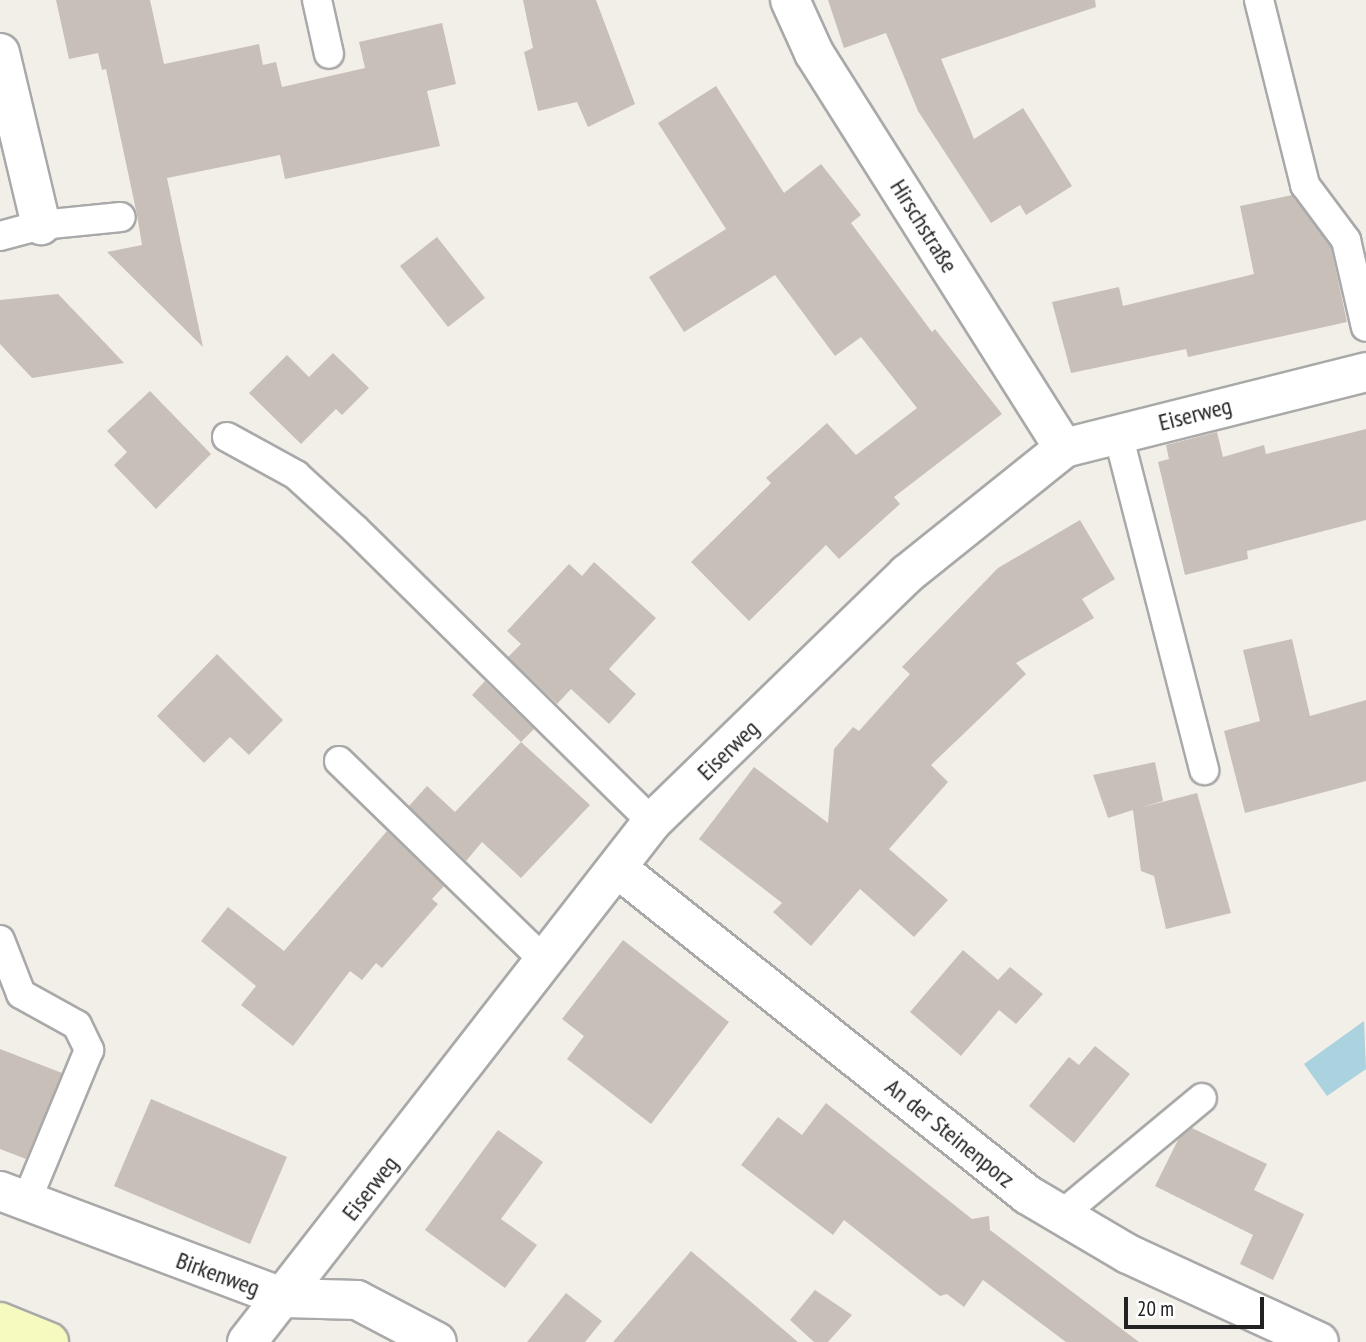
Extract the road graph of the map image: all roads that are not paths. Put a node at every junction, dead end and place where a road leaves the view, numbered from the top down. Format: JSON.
{"nodes":[{"id":1,"x":317,"y":0,"type":"edge"},
{"id":2,"x":790,"y":0,"type":"edge"},
{"id":3,"x":1259,"y":0,"type":"edge"},
{"id":4,"x":0,"y":53,"type":"edge"},
{"id":5,"x":329,"y":54,"type":"dead end"},
{"id":6,"x":121,"y":218,"type":"dead end"},
{"id":7,"x":41,"y":225,"type":"junction"},
{"id":8,"x":0,"y":236,"type":"edge"},
{"id":9,"x":1366,"y":327,"type":"edge"},
{"id":10,"x":1366,"y":372,"type":"edge"},
{"id":11,"x":1118,"y":434,"type":"junction"},
{"id":12,"x":227,"y":437,"type":"dead end"},
{"id":13,"x":1064,"y":448,"type":"junction"},
{"id":14,"x":339,"y":761,"type":"dead end"},
{"id":15,"x":1204,"y":770,"type":"dead end"},
{"id":16,"x":652,"y":822,"type":"junction"},
{"id":17,"x":617,"y":868,"type":"junction"},
{"id":18,"x":0,"y":940,"type":"edge"},
{"id":19,"x":545,"y":961,"type":"junction"},
{"id":20,"x":1202,"y":1098,"type":"dead end"},
{"id":21,"x":13,"y":1196,"type":"edge"},
{"id":22,"x":1062,"y":1215,"type":"junction"},
{"id":23,"x":285,"y":1298,"type":"junction"},
{"id":24,"x":0,"y":1322,"type":"edge"},
{"id":25,"x":49,"y":1342,"type":"edge"},
{"id":26,"x":247,"y":1342,"type":"edge"},
{"id":27,"x":437,"y":1342,"type":"edge"},
{"id":28,"x":1319,"y":1342,"type":"edge"}],
"edges":[{"from":1,"to":5,"type":"lane"},
{"from":2,"to":13,"type":"street","name":"Hirschstraße"},
{"from":3,"to":9,"type":"lane"},
{"from":4,"to":7,"type":"street"},
{"from":6,"to":7,"type":"lane"},
{"from":7,"to":8,"type":"lane"},
{"from":10,"to":11,"type":"street","name":"Eiserweg"},
{"from":11,"to":13,"type":"street","name":"Eiserweg"},
{"from":11,"to":15,"type":"lane"},
{"from":12,"to":16,"type":"lane"},
{"from":13,"to":16,"type":"street","name":"Eiserweg"},
{"from":14,"to":19,"type":"lane"},
{"from":16,"to":17,"type":"street","name":"Eiserweg"},
{"from":17,"to":19,"type":"street","name":"Eiserweg"},
{"from":17,"to":22,"type":"street","name":"An der Steinenporz"},
{"from":18,"to":21,"type":"lane"},
{"from":19,"to":23,"type":"street","name":"Eiserweg"},
{"from":20,"to":22,"type":"lane"},
{"from":21,"to":23,"type":"street","name":"Birkenweg"},
{"from":22,"to":28,"type":"street","name":"An der Steinenporz"},
{"from":23,"to":26,"type":"street","name":"Eiserweg"},
{"from":23,"to":27,"type":"street","name":"Birkenweg"},
{"from":24,"to":25,"type":"main road"}]}
